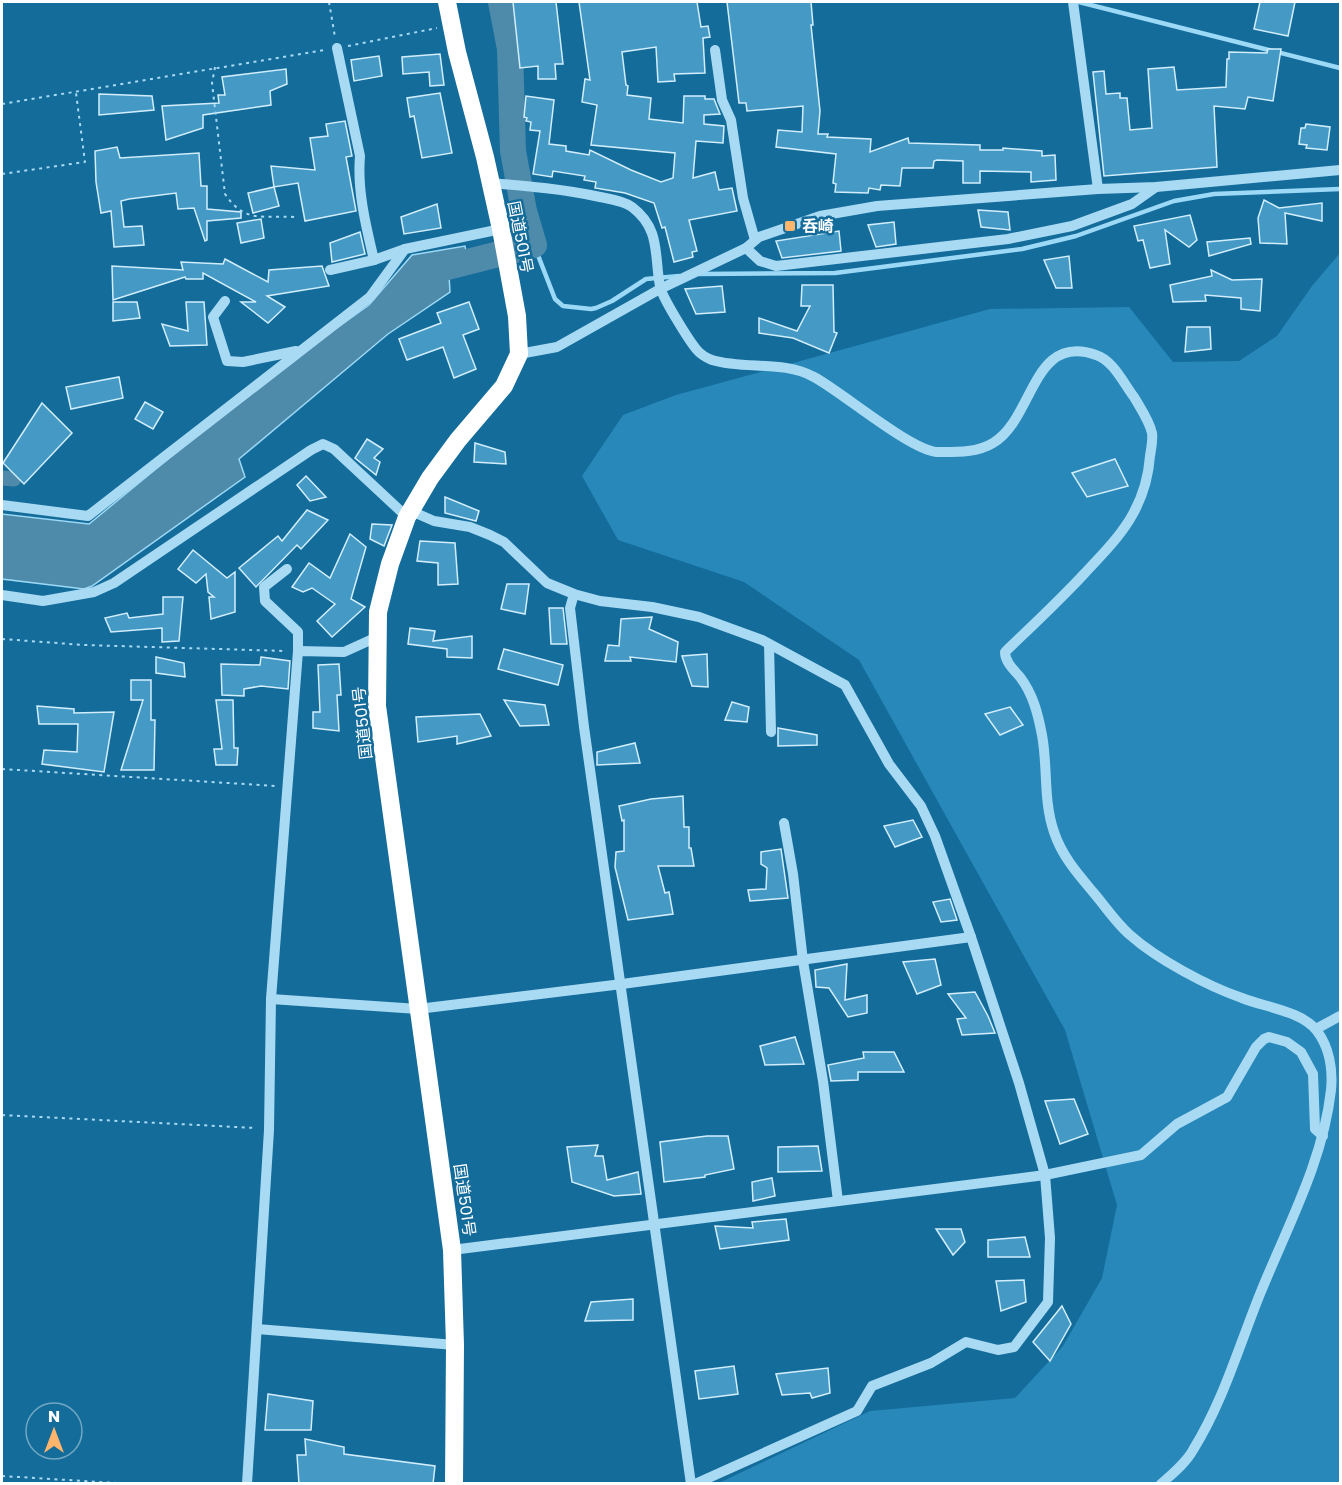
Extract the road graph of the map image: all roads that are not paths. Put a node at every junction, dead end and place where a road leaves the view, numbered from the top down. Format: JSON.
{"nodes":[{"id":1,"x":447,"y":2,"type":"edge"},
{"id":2,"x":1073,"y":2,"type":"edge"},
{"id":3,"x":337,"y":48,"type":"road end"},
{"id":4,"x":715,"y":50,"type":"dead end"},
{"id":5,"x":1341,"y":170,"type":"edge"},
{"id":6,"x":491,"y":183,"type":"junction"},
{"id":7,"x":1156,"y":187,"type":"junction"},
{"id":8,"x":1098,"y":189,"type":"junction"},
{"id":9,"x":501,"y":229,"type":"junction"},
{"id":10,"x":755,"y":240,"type":"junction"},
{"id":11,"x":746,"y":248,"type":"junction"},
{"id":12,"x":405,"y":249,"type":"junction"},
{"id":13,"x":374,"y":260,"type":"junction"},
{"id":14,"x":330,"y":270,"type":"dead end"},
{"id":15,"x":660,"y":289,"type":"junction"},
{"id":16,"x":225,"y":301,"type":"dead end"},
{"id":17,"x":299,"y":351,"type":"junction"},
{"id":18,"x":519,"y":354,"type":"junction"},
{"id":19,"x":2,"y":505,"type":"edge"},
{"id":20,"x":409,"y":514,"type":"junction"},
{"id":21,"x":286,"y":569,"type":"dead end"},
{"id":22,"x":574,"y":594,"type":"junction"},
{"id":23,"x":2,"y":595,"type":"edge"},
{"id":24,"x":377,"y":637,"type":"junction"},
{"id":25,"x":769,"y":644,"type":"junction"},
{"id":26,"x":298,"y":651,"type":"junction"},
{"id":27,"x":771,"y":732,"type":"dead end"},
{"id":28,"x":784,"y":823,"type":"dead end"},
{"id":29,"x":971,"y":937,"type":"junction"},
{"id":30,"x":803,"y":960,"type":"junction"},
{"id":31,"x":622,"y":984,"type":"junction"},
{"id":32,"x":271,"y":999,"type":"junction"},
{"id":33,"x":418,"y":1009,"type":"junction"},
{"id":34,"x":1341,"y":1016,"type":"edge"},
{"id":35,"x":1316,"y":1029,"type":"junction"},
{"id":36,"x":1323,"y":1136,"type":"junction"},
{"id":37,"x":1045,"y":1175,"type":"junction"},
{"id":38,"x":838,"y":1201,"type":"junction"},
{"id":39,"x":653,"y":1225,"type":"junction"},
{"id":40,"x":452,"y":1250,"type":"junction"},
{"id":41,"x":256,"y":1329,"type":"junction"},
{"id":42,"x":455,"y":1345,"type":"junction"},
{"id":43,"x":247,"y":1484,"type":"edge"},
{"id":44,"x":454,"y":1484,"type":"edge"},
{"id":45,"x":693,"y":1484,"type":"edge"},
{"id":46,"x":1161,"y":1484,"type":"edge"}],
"edges":[{"from":1,"to":6,"type":"highway","name":"国道501号"},
{"from":2,"to":8,"type":"street"},
{"from":3,"to":13,"type":"street"},
{"from":4,"to":10,"type":"street"},
{"from":5,"to":7,"type":"street"},
{"from":6,"to":9,"type":"highway","name":"国道501号"},
{"from":6,"to":15,"type":"street"},
{"from":7,"to":8,"type":"street"},
{"from":7,"to":11,"type":"street"},
{"from":8,"to":10,"type":"street"},
{"from":9,"to":12,"type":"street"},
{"from":9,"to":18,"type":"highway","name":"国道501号"},
{"from":10,"to":11,"type":"street"},
{"from":11,"to":15,"type":"street"},
{"from":12,"to":13,"type":"street"},
{"from":12,"to":17,"type":"street"},
{"from":13,"to":14,"type":"street"},
{"from":15,"to":18,"type":"street"},
{"from":15,"to":35,"type":"street"},
{"from":16,"to":17,"type":"street"},
{"from":17,"to":19,"type":"street"},
{"from":18,"to":20,"type":"highway","name":"国道501号"},
{"from":20,"to":22,"type":"street"},
{"from":20,"to":23,"type":"street"},
{"from":20,"to":24,"type":"highway","name":"国道501号"},
{"from":21,"to":26,"type":"street"},
{"from":22,"to":25,"type":"street"},
{"from":22,"to":31,"type":"street"},
{"from":24,"to":26,"type":"street"},
{"from":24,"to":33,"type":"highway","name":"国道501号"},
{"from":25,"to":27,"type":"street"},
{"from":25,"to":29,"type":"street"},
{"from":26,"to":32,"type":"street"},
{"from":28,"to":30,"type":"street"},
{"from":29,"to":30,"type":"street"},
{"from":29,"to":37,"type":"street"},
{"from":30,"to":31,"type":"street"},
{"from":30,"to":38,"type":"street"},
{"from":31,"to":33,"type":"street"},
{"from":31,"to":39,"type":"street"},
{"from":32,"to":33,"type":"street"},
{"from":32,"to":41,"type":"street"},
{"from":33,"to":40,"type":"highway","name":"国道501号"},
{"from":34,"to":35,"type":"street"},
{"from":35,"to":36,"type":"street"},
{"from":36,"to":37,"type":"street"},
{"from":36,"to":46,"type":"street"},
{"from":37,"to":38,"type":"street"},
{"from":37,"to":45,"type":"street"},
{"from":38,"to":39,"type":"street"},
{"from":39,"to":40,"type":"street"},
{"from":39,"to":45,"type":"street"},
{"from":40,"to":42,"type":"highway","name":"国道501号"},
{"from":41,"to":42,"type":"street"},
{"from":41,"to":43,"type":"street"},
{"from":42,"to":44,"type":"highway","name":"国道501号"}]}
